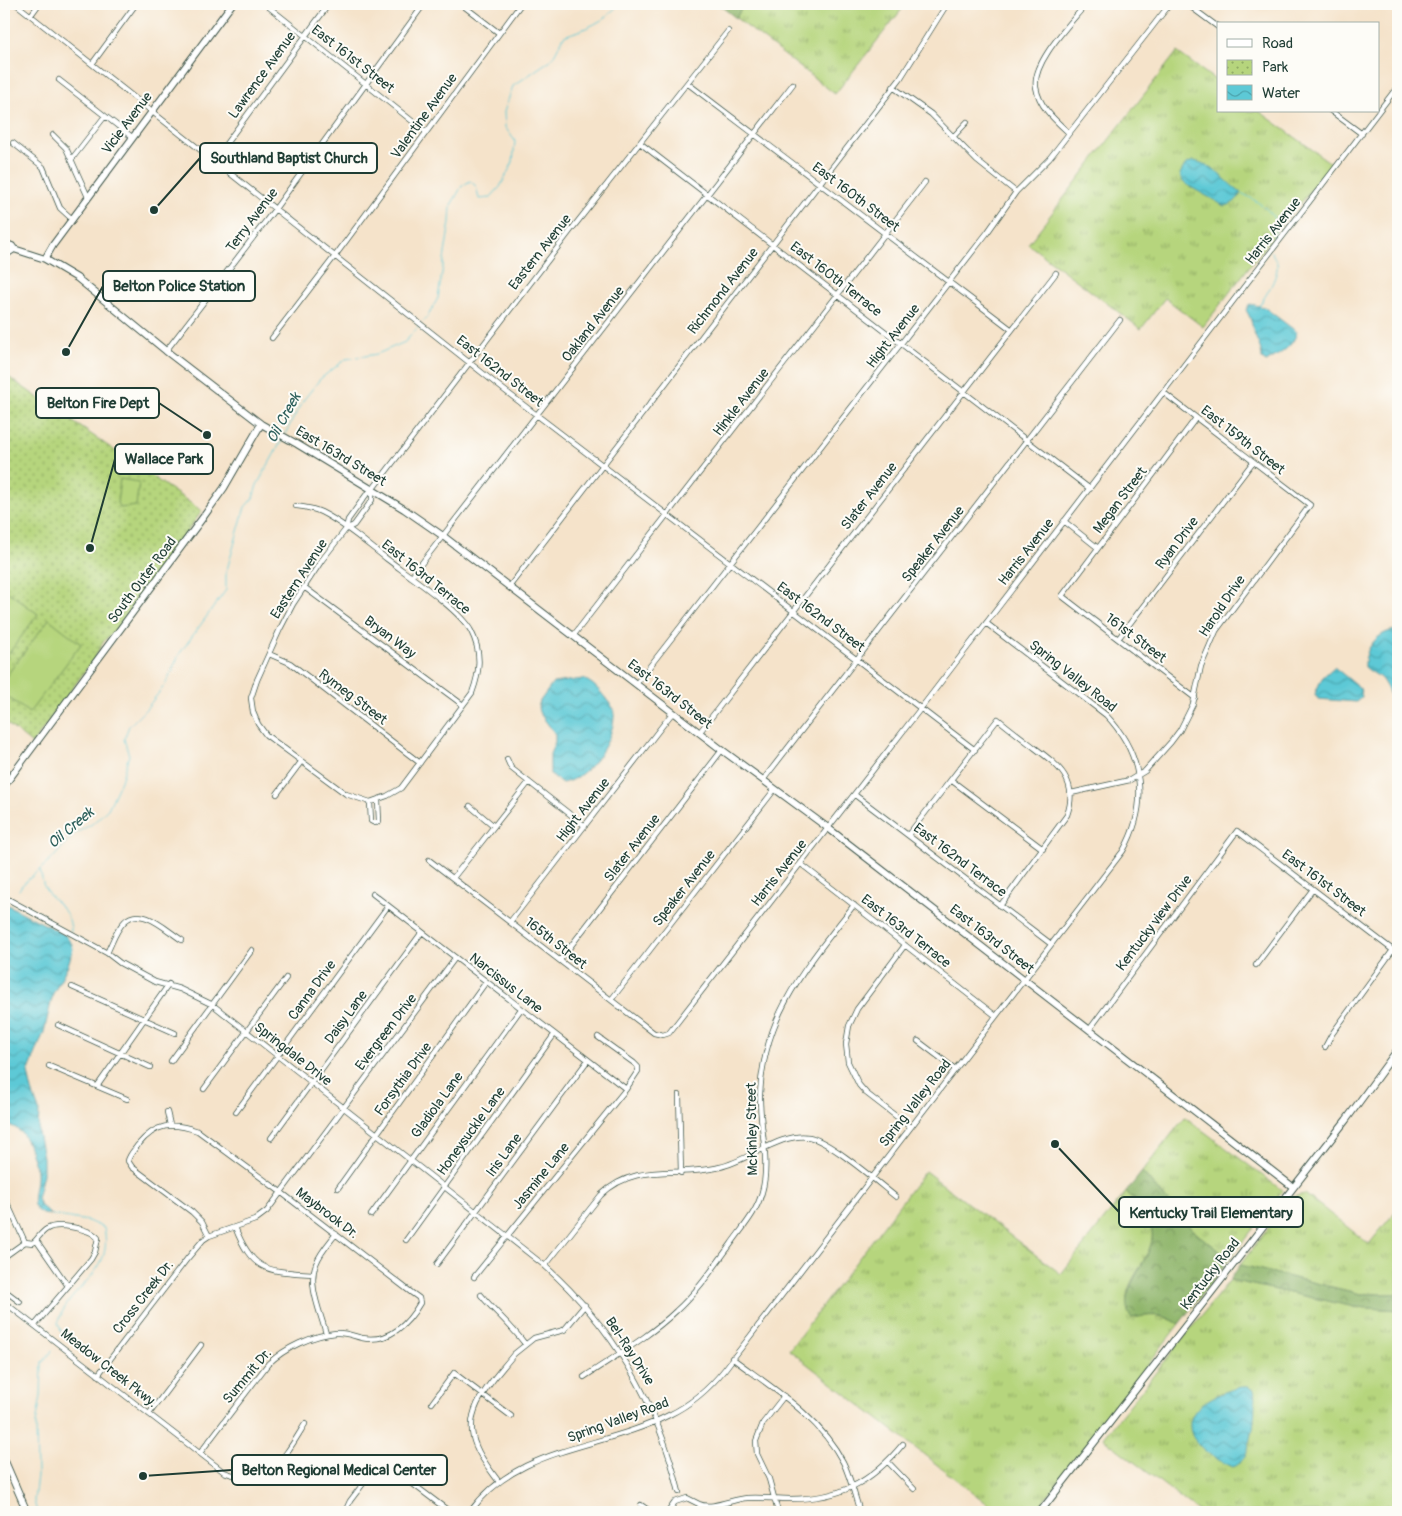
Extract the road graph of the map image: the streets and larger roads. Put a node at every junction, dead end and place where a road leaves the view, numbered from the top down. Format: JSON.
{"nodes":[{"id":1,"x":16,"y":4,"type":"edge"},
{"id":2,"x":39,"y":4,"type":"edge"},
{"id":3,"x":136,"y":4,"type":"edge"},
{"id":4,"x":232,"y":4,"type":"edge"},
{"id":5,"x":265,"y":4,"type":"edge"},
{"id":6,"x":329,"y":4,"type":"edge"},
{"id":7,"x":424,"y":4,"type":"edge"},
{"id":8,"x":461,"y":4,"type":"edge"},
{"id":9,"x":521,"y":4,"type":"edge"},
{"id":10,"x":947,"y":4,"type":"edge"},
{"id":11,"x":1086,"y":4,"type":"edge"},
{"id":12,"x":1170,"y":4,"type":"edge"},
{"id":13,"x":1187,"y":4,"type":"edge"},
{"id":14,"x":31,"y":15,"type":"junction"},
{"id":15,"x":1217,"y":26,"type":"edge"},
{"id":16,"x":728,"y":31,"type":"dead end"},
{"id":17,"x":499,"y":33,"type":"junction"},
{"id":18,"x":305,"y":36,"type":"junction"},
{"id":19,"x":92,"y":64,"type":"junction"},
{"id":20,"x":59,"y":80,"type":"dead end"},
{"id":21,"x":687,"y":83,"type":"junction"},
{"id":22,"x":366,"y":84,"type":"junction"},
{"id":23,"x":793,"y":84,"type":"dead end"},
{"id":24,"x":1398,"y":86,"type":"edge"},
{"id":25,"x":893,"y":87,"type":"junction"},
{"id":26,"x":1380,"y":110,"type":"edge"},
{"id":27,"x":152,"y":111,"type":"junction"},
{"id":28,"x":1332,"y":112,"type":"edge"},
{"id":29,"x":1378,"y":112,"type":"edge"},
{"id":30,"x":105,"y":116,"type":"junction"},
{"id":31,"x":967,"y":122,"type":"dead end"},
{"id":32,"x":426,"y":132,"type":"junction"},
{"id":33,"x":1070,"y":133,"type":"junction"},
{"id":34,"x":754,"y":134,"type":"junction"},
{"id":35,"x":1362,"y":134,"type":"junction"},
{"id":36,"x":53,"y":135,"type":"dead end"},
{"id":37,"x":132,"y":137,"type":"junction"},
{"id":38,"x":953,"y":137,"type":"junction"},
{"id":39,"x":13,"y":143,"type":"dead end"},
{"id":40,"x":640,"y":143,"type":"junction"},
{"id":41,"x":71,"y":160,"type":"junction"},
{"id":42,"x":214,"y":160,"type":"junction"},
{"id":43,"x":925,"y":182,"type":"dead end"},
{"id":44,"x":820,"y":184,"type":"junction"},
{"id":45,"x":1016,"y":192,"type":"junction"},
{"id":46,"x":707,"y":194,"type":"junction"},
{"id":47,"x":88,"y":197,"type":"junction"},
{"id":48,"x":275,"y":209,"type":"junction"},
{"id":49,"x":72,"y":219,"type":"junction"},
{"id":50,"x":885,"y":234,"type":"junction"},
{"id":51,"x":4,"y":243,"type":"edge"},
{"id":52,"x":773,"y":245,"type":"junction"},
{"id":53,"x":14,"y":249,"type":"junction"},
{"id":54,"x":4,"y":252,"type":"edge"},
{"id":55,"x":335,"y":256,"type":"junction"},
{"id":56,"x":45,"y":259,"type":"junction"},
{"id":57,"x":1056,"y":273,"type":"dead end"},
{"id":58,"x":949,"y":282,"type":"junction"},
{"id":59,"x":838,"y":295,"type":"junction"},
{"id":60,"x":1120,"y":320,"type":"dead end"},
{"id":61,"x":1012,"y":330,"type":"junction"},
{"id":62,"x":272,"y":338,"type":"dead end"},
{"id":63,"x":901,"y":344,"type":"junction"},
{"id":64,"x":166,"y":351,"type":"junction"},
{"id":65,"x":470,"y":362,"type":"junction"},
{"id":66,"x":964,"y":392,"type":"junction"},
{"id":67,"x":1164,"y":393,"type":"junction"},
{"id":68,"x":536,"y":414,"type":"junction"},
{"id":69,"x":1196,"y":418,"type":"junction"},
{"id":70,"x":261,"y":424,"type":"junction"},
{"id":71,"x":1027,"y":440,"type":"junction"},
{"id":72,"x":1253,"y":462,"type":"junction"},
{"id":73,"x":603,"y":465,"type":"junction"},
{"id":74,"x":1090,"y":489,"type":"junction"},
{"id":75,"x":372,"y":490,"type":"junction"},
{"id":76,"x":1310,"y":505,"type":"joint"},
{"id":77,"x":296,"y":506,"type":"dead end"},
{"id":78,"x":668,"y":514,"type":"junction"},
{"id":79,"x":1064,"y":521,"type":"junction"},
{"id":80,"x":346,"y":528,"type":"junction"},
{"id":81,"x":443,"y":536,"type":"junction"},
{"id":82,"x":1098,"y":548,"type":"junction"},
{"id":83,"x":731,"y":562,"type":"junction"},
{"id":84,"x":411,"y":577,"type":"junction"},
{"id":85,"x":304,"y":587,"type":"junction"},
{"id":86,"x":509,"y":587,"type":"junction"},
{"id":87,"x":1062,"y":596,"type":"joint"},
{"id":88,"x":795,"y":611,"type":"junction"},
{"id":89,"x":986,"y":624,"type":"junction"},
{"id":90,"x":573,"y":636,"type":"junction"},
{"id":91,"x":1118,"y":639,"type":"junction"},
{"id":92,"x":269,"y":654,"type":"junction"},
{"id":93,"x":858,"y":660,"type":"junction"},
{"id":94,"x":636,"y":684,"type":"junction"},
{"id":95,"x":1195,"y":698,"type":"junction"},
{"id":96,"x":463,"y":706,"type":"junction"},
{"id":97,"x":921,"y":708,"type":"junction"},
{"id":98,"x":673,"y":712,"type":"junction"},
{"id":99,"x":699,"y":733,"type":"junction"},
{"id":100,"x":722,"y":750,"type":"junction"},
{"id":101,"x":975,"y":750,"type":"junction"},
{"id":102,"x":507,"y":759,"type":"dead end"},
{"id":103,"x":302,"y":762,"type":"junction"},
{"id":104,"x":420,"y":763,"type":"junction"},
{"id":105,"x":1138,"y":776,"type":"junction"},
{"id":106,"x":763,"y":780,"type":"junction"},
{"id":107,"x":951,"y":780,"type":"junction"},
{"id":108,"x":529,"y":782,"type":"junction"},
{"id":109,"x":4,"y":786,"type":"edge"},
{"id":110,"x":775,"y":789,"type":"junction"},
{"id":111,"x":1071,"y":793,"type":"junction"},
{"id":112,"x":277,"y":794,"type":"dead end"},
{"id":113,"x":855,"y":794,"type":"junction"},
{"id":114,"x":378,"y":800,"type":"junction"},
{"id":115,"x":370,"y":802,"type":"junction"},
{"id":116,"x":470,"y":806,"type":"dead end"},
{"id":117,"x":494,"y":826,"type":"junction"},
{"id":118,"x":585,"y":826,"type":"junction"},
{"id":119,"x":828,"y":828,"type":"junction"},
{"id":120,"x":1237,"y":830,"type":"joint"},
{"id":121,"x":908,"y":835,"type":"junction"},
{"id":122,"x":1043,"y":849,"type":"junction"},
{"id":123,"x":429,"y":860,"type":"dead end"},
{"id":124,"x":801,"y":864,"type":"junction"},
{"id":125,"x":453,"y":878,"type":"junction"},
{"id":126,"x":1313,"y":889,"type":"junction"},
{"id":127,"x":373,"y":894,"type":"dead end"},
{"id":128,"x":4,"y":897,"type":"edge"},
{"id":129,"x":854,"y":905,"type":"junction"},
{"id":130,"x":388,"y":906,"type":"junction"},
{"id":131,"x":1000,"y":906,"type":"junction"},
{"id":132,"x":510,"y":922,"type":"junction"},
{"id":133,"x":422,"y":932,"type":"junction"},
{"id":134,"x":182,"y":940,"type":"dead end"},
{"id":135,"x":1051,"y":944,"type":"junction"},
{"id":136,"x":906,"y":945,"type":"junction"},
{"id":137,"x":252,"y":950,"type":"dead end"},
{"id":138,"x":1393,"y":950,"type":"junction"},
{"id":139,"x":107,"y":953,"type":"junction"},
{"id":140,"x":1398,"y":954,"type":"edge"},
{"id":141,"x":455,"y":958,"type":"junction"},
{"id":142,"x":560,"y":960,"type":"junction"},
{"id":143,"x":1256,"y":965,"type":"dead end"},
{"id":144,"x":286,"y":978,"type":"dead end"},
{"id":145,"x":1024,"y":980,"type":"junction"},
{"id":146,"x":486,"y":982,"type":"junction"},
{"id":147,"x":169,"y":984,"type":"junction"},
{"id":148,"x":72,"y":987,"type":"dead end"},
{"id":149,"x":611,"y":1000,"type":"junction"},
{"id":150,"x":213,"y":1005,"type":"junction"},
{"id":151,"x":521,"y":1009,"type":"junction"},
{"id":152,"x":996,"y":1016,"type":"junction"},
{"id":153,"x":144,"y":1019,"type":"junction"},
{"id":154,"x":58,"y":1024,"type":"dead end"},
{"id":155,"x":1089,"y":1030,"type":"junction"},
{"id":156,"x":247,"y":1031,"type":"junction"},
{"id":157,"x":671,"y":1031,"type":"joint"},
{"id":158,"x":175,"y":1033,"type":"dead end"},
{"id":159,"x":554,"y":1035,"type":"junction"},
{"id":160,"x":598,"y":1037,"type":"dead end"},
{"id":161,"x":918,"y":1041,"type":"dead end"},
{"id":162,"x":1325,"y":1047,"type":"dead end"},
{"id":163,"x":1398,"y":1050,"type":"edge"},
{"id":164,"x":120,"y":1053,"type":"junction"},
{"id":165,"x":278,"y":1056,"type":"junction"},
{"id":166,"x":588,"y":1060,"type":"junction"},
{"id":167,"x":170,"y":1062,"type":"dead end"},
{"id":168,"x":49,"y":1066,"type":"dead end"},
{"id":169,"x":150,"y":1067,"type":"dead end"},
{"id":170,"x":956,"y":1069,"type":"junction"},
{"id":171,"x":312,"y":1082,"type":"junction"},
{"id":172,"x":98,"y":1086,"type":"junction"},
{"id":173,"x":204,"y":1089,"type":"dead end"},
{"id":174,"x":626,"y":1089,"type":"junction"},
{"id":175,"x":679,"y":1095,"type":"dead end"},
{"id":176,"x":127,"y":1099,"type":"dead end"},
{"id":177,"x":344,"y":1108,"type":"junction"},
{"id":178,"x":167,"y":1112,"type":"dead end"},
{"id":179,"x":236,"y":1112,"type":"dead end"},
{"id":180,"x":170,"y":1125,"type":"junction"},
{"id":181,"x":910,"y":1127,"type":"junction"},
{"id":182,"x":377,"y":1134,"type":"junction"},
{"id":183,"x":271,"y":1138,"type":"dead end"},
{"id":184,"x":764,"y":1149,"type":"junction"},
{"id":185,"x":410,"y":1160,"type":"junction"},
{"id":186,"x":680,"y":1173,"type":"junction"},
{"id":187,"x":871,"y":1178,"type":"junction"},
{"id":188,"x":444,"y":1187,"type":"junction"},
{"id":189,"x":338,"y":1188,"type":"dead end"},
{"id":190,"x":1293,"y":1188,"type":"junction"},
{"id":191,"x":282,"y":1193,"type":"junction"},
{"id":192,"x":4,"y":1196,"type":"edge"},
{"id":193,"x":896,"y":1197,"type":"dead end"},
{"id":194,"x":476,"y":1212,"type":"junction"},
{"id":195,"x":371,"y":1214,"type":"dead end"},
{"id":196,"x":235,"y":1227,"type":"junction"},
{"id":197,"x":336,"y":1234,"type":"junction"},
{"id":198,"x":209,"y":1236,"type":"junction"},
{"id":199,"x":507,"y":1236,"type":"junction"},
{"id":200,"x":36,"y":1240,"type":"junction"},
{"id":201,"x":406,"y":1240,"type":"dead end"},
{"id":202,"x":25,"y":1242,"type":"junction"},
{"id":203,"x":4,"y":1257,"type":"edge"},
{"id":204,"x":437,"y":1264,"type":"dead end"},
{"id":205,"x":545,"y":1266,"type":"junction"},
{"id":206,"x":313,"y":1274,"type":"junction"},
{"id":207,"x":474,"y":1277,"type":"dead end"},
{"id":208,"x":68,"y":1286,"type":"junction"},
{"id":209,"x":4,"y":1290,"type":"edge"},
{"id":210,"x":482,"y":1295,"type":"dead end"},
{"id":211,"x":4,"y":1302,"type":"edge"},
{"id":212,"x":20,"y":1302,"type":"dead end"},
{"id":213,"x":585,"y":1305,"type":"junction"},
{"id":214,"x":35,"y":1325,"type":"junction"},
{"id":215,"x":326,"y":1334,"type":"junction"},
{"id":216,"x":525,"y":1344,"type":"junction"},
{"id":217,"x":201,"y":1346,"type":"dead end"},
{"id":218,"x":621,"y":1352,"type":"junction"},
{"id":219,"x":732,"y":1358,"type":"junction"},
{"id":220,"x":98,"y":1375,"type":"junction"},
{"id":221,"x":584,"y":1377,"type":"dead end"},
{"id":222,"x":483,"y":1395,"type":"junction"},
{"id":223,"x":784,"y":1396,"type":"junction"},
{"id":224,"x":432,"y":1403,"type":"dead end"},
{"id":225,"x":149,"y":1414,"type":"junction"},
{"id":226,"x":511,"y":1416,"type":"dead end"},
{"id":227,"x":657,"y":1421,"type":"junction"},
{"id":228,"x":305,"y":1424,"type":"dead end"},
{"id":229,"x":903,"y":1444,"type":"dead end"},
{"id":230,"x":200,"y":1453,"type":"junction"},
{"id":231,"x":4,"y":1459,"type":"edge"},
{"id":232,"x":888,"y":1462,"type":"junction"},
{"id":233,"x":499,"y":1482,"type":"junction"},
{"id":234,"x":851,"y":1487,"type":"junction"},
{"id":235,"x":914,"y":1489,"type":"dead end"},
{"id":236,"x":679,"y":1492,"type":"junction"},
{"id":237,"x":687,"y":1498,"type":"junction"},
{"id":238,"x":775,"y":1498,"type":"junction"},
{"id":239,"x":675,"y":1502,"type":"junction"},
{"id":240,"x":699,"y":1504,"type":"junction"},
{"id":241,"x":642,"y":1505,"type":"dead end"},
{"id":242,"x":711,"y":1507,"type":"junction"},
{"id":243,"x":28,"y":1512,"type":"edge"},
{"id":244,"x":345,"y":1512,"type":"edge"},
{"id":245,"x":450,"y":1512,"type":"edge"},
{"id":246,"x":470,"y":1512,"type":"edge"},
{"id":247,"x":652,"y":1512,"type":"edge"},
{"id":248,"x":668,"y":1512,"type":"edge"},
{"id":249,"x":705,"y":1512,"type":"edge"},
{"id":250,"x":778,"y":1512,"type":"edge"},
{"id":251,"x":860,"y":1512,"type":"edge"},
{"id":252,"x":1040,"y":1512,"type":"edge"}],
"edges":[{"from":1,"to":14,"type":"street","name":"East 162nd Street"},
{"from":2,"to":14,"type":"street"},
{"from":3,"to":19,"type":"street"},
{"from":4,"to":27,"type":"street","name":"Vicie Avenue"},
{"from":5,"to":18,"type":"street","name":"East 161st Street"},
{"from":6,"to":18,"type":"street","name":"Lawrence Avenue"},
{"from":7,"to":22,"type":"street","name":"Terry Avenue"},
{"from":8,"to":17,"type":"street"},
{"from":9,"to":17,"type":"street","name":"Valentine Avenue"},
{"from":10,"to":25,"type":"street","name":"Richmond Avenue"},
{"from":11,"to":33,"type":"street"},
{"from":12,"to":33,"type":"street","name":"Hight Avenue"},
{"from":13,"to":15,"type":"street"},
{"from":14,"to":19,"type":"street","name":"East 162nd Street"},
{"from":16,"to":21,"type":"street","name":"Eastern Avenue"},
{"from":17,"to":32,"type":"street","name":"Valentine Avenue"},
{"from":18,"to":22,"type":"street","name":"East 161st Street"},
{"from":18,"to":42,"type":"street","name":"Lawrence Avenue"},
{"from":19,"to":27,"type":"street","name":"East 162nd Street"},
{"from":20,"to":30,"type":"street"},
{"from":21,"to":34,"type":"street","name":"East 160th Street"},
{"from":21,"to":40,"type":"street","name":"Eastern Avenue"},
{"from":22,"to":32,"type":"street","name":"East 161st Street"},
{"from":22,"to":48,"type":"street","name":"Terry Avenue"},
{"from":23,"to":34,"type":"street","name":"Oakland Avenue"},
{"from":24,"to":26,"type":"street","name":"Harris Avenue"},
{"from":25,"to":38,"type":"street"},
{"from":25,"to":44,"type":"street","name":"Richmond Avenue"},
{"from":27,"to":37,"type":"street","name":"Vicie Avenue"},
{"from":27,"to":42,"type":"street","name":"East 162nd Street"},
{"from":28,"to":35,"type":"street"},
{"from":29,"to":35,"type":"street","name":"Harris Avenue"},
{"from":30,"to":37,"type":"street"},
{"from":30,"to":41,"type":"street"},
{"from":31,"to":38,"type":"street"},
{"from":32,"to":55,"type":"street","name":"Valentine Avenue"},
{"from":33,"to":45,"type":"street","name":"Hight Avenue"},
{"from":34,"to":44,"type":"street","name":"East 160th Street"},
{"from":34,"to":46,"type":"street","name":"Oakland Avenue"},
{"from":35,"to":67,"type":"street","name":"Harris Avenue"},
{"from":36,"to":41,"type":"street"},
{"from":37,"to":47,"type":"street","name":"Vicie Avenue"},
{"from":38,"to":45,"type":"street"},
{"from":39,"to":49,"type":"street"},
{"from":40,"to":46,"type":"street","name":"East 160th Terrace"},
{"from":40,"to":65,"type":"street","name":"Eastern Avenue"},
{"from":41,"to":47,"type":"street"},
{"from":42,"to":48,"type":"street","name":"East 162nd Street"},
{"from":43,"to":50,"type":"street","name":"Hinkle Avenue"},
{"from":44,"to":50,"type":"street","name":"East 160th Street"},
{"from":44,"to":52,"type":"street","name":"Richmond Avenue"},
{"from":45,"to":58,"type":"street","name":"Hight Avenue"},
{"from":46,"to":52,"type":"street","name":"East 160th Terrace"},
{"from":46,"to":68,"type":"street","name":"Oakland Avenue"},
{"from":47,"to":49,"type":"street","name":"Vicie Avenue"},
{"from":48,"to":55,"type":"street","name":"East 162nd Street"},
{"from":48,"to":64,"type":"street","name":"Terry Avenue"},
{"from":49,"to":56,"type":"street","name":"Vicie Avenue"},
{"from":50,"to":58,"type":"street","name":"East 160th Street"},
{"from":50,"to":59,"type":"street","name":"Hinkle Avenue"},
{"from":51,"to":53,"type":"street","name":"East 163rd Street"},
{"from":52,"to":59,"type":"street","name":"East 160th Terrace"},
{"from":52,"to":73,"type":"street","name":"Richmond Avenue"},
{"from":53,"to":54,"type":"street"},
{"from":53,"to":56,"type":"street","name":"East 163rd Street"},
{"from":55,"to":62,"type":"street","name":"Valentine Avenue"},
{"from":55,"to":65,"type":"street","name":"East 162nd Street"},
{"from":56,"to":64,"type":"street","name":"East 163rd Street"},
{"from":57,"to":61,"type":"street","name":"Slater Avenue"},
{"from":58,"to":61,"type":"street","name":"East 160th Street"},
{"from":58,"to":63,"type":"street","name":"Hight Avenue"},
{"from":59,"to":63,"type":"street","name":"East 160th Terrace"},
{"from":59,"to":78,"type":"street","name":"Hinkle Avenue"},
{"from":60,"to":71,"type":"street","name":"Speaker Avenue"},
{"from":61,"to":66,"type":"street","name":"Slater Avenue"},
{"from":63,"to":66,"type":"street","name":"East 160th Terrace"},
{"from":63,"to":83,"type":"street","name":"Hight Avenue"},
{"from":64,"to":70,"type":"street","name":"East 163rd Street"},
{"from":65,"to":68,"type":"street","name":"East 162nd Street"},
{"from":65,"to":75,"type":"street","name":"Eastern Avenue"},
{"from":66,"to":71,"type":"street","name":"East 160th Terrace"},
{"from":66,"to":88,"type":"street","name":"Slater Avenue"},
{"from":67,"to":69,"type":"street","name":"East 159th Street"},
{"from":67,"to":74,"type":"street","name":"Harris Avenue"},
{"from":68,"to":73,"type":"street","name":"East 162nd Street"},
{"from":68,"to":81,"type":"street","name":"Oakland Avenue"},
{"from":69,"to":72,"type":"street","name":"East 159th Street"},
{"from":69,"to":82,"type":"street","name":"Megan Street"},
{"from":70,"to":75,"type":"street","name":"East 163rd Street"},
{"from":70,"to":109,"type":"street","name":"South Outer Road"},
{"from":71,"to":74,"type":"street","name":"East 160th Terrace"},
{"from":71,"to":93,"type":"street","name":"Speaker Avenue"},
{"from":72,"to":76,"type":"street","name":"East 159th Street"},
{"from":72,"to":91,"type":"street","name":"Ryan Drive"},
{"from":73,"to":78,"type":"street","name":"East 162nd Street"},
{"from":73,"to":86,"type":"street","name":"Richmond Avenue"},
{"from":74,"to":79,"type":"street","name":"Harris Avenue"},
{"from":75,"to":80,"type":"street","name":"Eastern Avenue"},
{"from":75,"to":80,"type":"street","name":"Eastern Avenue"},
{"from":75,"to":81,"type":"street","name":"East 163rd Street"},
{"from":76,"to":95,"type":"street","name":"Harold Drive"},
{"from":77,"to":80,"type":"street","name":"East 163rd Terrace"},
{"from":78,"to":83,"type":"street","name":"East 162nd Street"},
{"from":78,"to":90,"type":"street","name":"Hinkle Avenue"},
{"from":79,"to":82,"type":"street"},
{"from":79,"to":89,"type":"street","name":"Harris Avenue"},
{"from":80,"to":84,"type":"street","name":"East 163rd Terrace"},
{"from":80,"to":85,"type":"street","name":"Eastern Avenue"},
{"from":81,"to":84,"type":"street","name":"Oakland Avenue"},
{"from":81,"to":86,"type":"street","name":"East 163rd Street"},
{"from":82,"to":87,"type":"street","name":"Megan Street"},
{"from":83,"to":88,"type":"street","name":"East 162nd Street"},
{"from":83,"to":94,"type":"street","name":"Hight Avenue"},
{"from":84,"to":96,"type":"street","name":"East 163rd Terrace"},
{"from":85,"to":92,"type":"street","name":"Eastern Avenue"},
{"from":85,"to":96,"type":"street","name":"Bryan Way"},
{"from":86,"to":90,"type":"street","name":"East 163rd Street"},
{"from":87,"to":91,"type":"street","name":"161st Street"},
{"from":88,"to":93,"type":"street","name":"East 162nd Street"},
{"from":88,"to":99,"type":"street","name":"Slater Avenue"},
{"from":89,"to":97,"type":"street","name":"Harris Avenue"},
{"from":89,"to":105,"type":"street","name":"Spring Valley Road"},
{"from":90,"to":94,"type":"street","name":"East 163rd Street"},
{"from":91,"to":95,"type":"street","name":"161st Street"},
{"from":92,"to":103,"type":"street","name":"Eastern Avenue"},
{"from":92,"to":104,"type":"street","name":"Rymeg Street"},
{"from":93,"to":97,"type":"street","name":"East 162nd Street"},
{"from":93,"to":106,"type":"street","name":"Speaker Avenue"},
{"from":94,"to":98,"type":"street","name":"East 163rd Street"},
{"from":95,"to":105,"type":"street","name":"Harold Drive"},
{"from":96,"to":104,"type":"street"},
{"from":97,"to":101,"type":"street","name":"East 162nd Street"},
{"from":97,"to":113,"type":"street","name":"Harris Avenue"},
{"from":98,"to":99,"type":"street","name":"East 163rd Street"},
{"from":98,"to":118,"type":"street","name":"Hight Avenue"},
{"from":99,"to":100,"type":"street","name":"East 163rd Street"},
{"from":100,"to":106,"type":"street","name":"East 163rd Street"},
{"from":100,"to":142,"type":"street","name":"Slater Avenue"},
{"from":101,"to":107,"type":"street"},
{"from":101,"to":111,"type":"street"},
{"from":102,"to":108,"type":"street"},
{"from":103,"to":112,"type":"street"},
{"from":103,"to":115,"type":"street"},
{"from":104,"to":114,"type":"street"},
{"from":105,"to":111,"type":"street"},
{"from":105,"to":135,"type":"street","name":"Spring Valley Road"},
{"from":106,"to":110,"type":"street","name":"East 163rd Street"},
{"from":107,"to":121,"type":"street"},
{"from":107,"to":122,"type":"street"},
{"from":108,"to":117,"type":"street"},
{"from":108,"to":118,"type":"street"},
{"from":110,"to":119,"type":"street","name":"East 163rd Street"},
{"from":110,"to":149,"type":"street","name":"Speaker Avenue"},
{"from":111,"to":122,"type":"street"},
{"from":113,"to":119,"type":"street","name":"Harris Avenue"},
{"from":113,"to":121,"type":"street","name":"East 162nd Terrace"},
{"from":114,"to":115,"type":"street"},
{"from":114,"to":115,"type":"street"},
{"from":116,"to":117,"type":"street"},
{"from":117,"to":125,"type":"street"},
{"from":118,"to":132,"type":"street","name":"Hight Avenue"},
{"from":119,"to":124,"type":"street","name":"Harris Avenue"},
{"from":119,"to":145,"type":"street","name":"East 163rd Street"},
{"from":120,"to":126,"type":"street","name":"East 161st Street"},
{"from":120,"to":155,"type":"street","name":"Kentucky view Drive"},
{"from":121,"to":131,"type":"street","name":"East 162nd Terrace"},
{"from":122,"to":131,"type":"street"},
{"from":123,"to":125,"type":"street","name":"165th Street"},
{"from":124,"to":129,"type":"street","name":"East 163rd Terrace"},
{"from":124,"to":157,"type":"street","name":"Harris Avenue"},
{"from":125,"to":132,"type":"street","name":"165th Street"},
{"from":126,"to":138,"type":"street","name":"East 161st Street"},
{"from":126,"to":143,"type":"street"},
{"from":127,"to":130,"type":"street","name":"Narcissus Lane"},
{"from":128,"to":139,"type":"street","name":"Springdale Drive"},
{"from":129,"to":136,"type":"street","name":"East 163rd Terrace"},
{"from":129,"to":184,"type":"street","name":"McKinley Street"},
{"from":130,"to":133,"type":"street","name":"Narcissus Lane"},
{"from":130,"to":165,"type":"street","name":"Canna Drive"},
{"from":131,"to":135,"type":"street","name":"East 162nd Terrace"},
{"from":132,"to":142,"type":"street","name":"165th Street"},
{"from":133,"to":141,"type":"street","name":"Narcissus Lane"},
{"from":133,"to":171,"type":"street","name":"Daisy Lane"},
{"from":134,"to":139,"type":"street"},
{"from":135,"to":145,"type":"street","name":"Spring Valley Road"},
{"from":136,"to":152,"type":"street","name":"East 163rd Terrace"},
{"from":136,"to":181,"type":"street"},
{"from":137,"to":150,"type":"street"},
{"from":138,"to":140,"type":"street","name":"East 161st Street"},
{"from":138,"to":162,"type":"street"},
{"from":139,"to":147,"type":"street","name":"Springdale Drive"},
{"from":141,"to":146,"type":"street","name":"Narcissus Lane"},
{"from":141,"to":177,"type":"street","name":"Evergreen Drive"},
{"from":142,"to":149,"type":"street","name":"165th Street"},
{"from":144,"to":156,"type":"street"},
{"from":145,"to":152,"type":"street","name":"Spring Valley Road"},
{"from":145,"to":155,"type":"street","name":"East 163rd Street"},
{"from":146,"to":151,"type":"street","name":"Narcissus Lane"},
{"from":146,"to":182,"type":"street","name":"Forsythia Drive"},
{"from":147,"to":150,"type":"street","name":"Springdale Drive"},
{"from":147,"to":153,"type":"street"},
{"from":148,"to":153,"type":"street"},
{"from":149,"to":157,"type":"street","name":"165th Street"},
{"from":150,"to":156,"type":"street","name":"Springdale Drive"},
{"from":150,"to":167,"type":"street"},
{"from":151,"to":159,"type":"street","name":"Narcissus Lane"},
{"from":151,"to":185,"type":"street","name":"Gladiola Lane"},
{"from":152,"to":170,"type":"street","name":"Spring Valley Road"},
{"from":153,"to":158,"type":"street"},
{"from":153,"to":164,"type":"street"},
{"from":154,"to":164,"type":"street"},
{"from":155,"to":190,"type":"street","name":"East 163rd Street"},
{"from":156,"to":165,"type":"street","name":"Springdale Drive"},
{"from":156,"to":173,"type":"street"},
{"from":159,"to":166,"type":"street","name":"Narcissus Lane"},
{"from":159,"to":188,"type":"street","name":"Honeysuckle Lane"},
{"from":160,"to":174,"type":"street","name":"Jasmine Lane"},
{"from":161,"to":170,"type":"street"},
{"from":163,"to":190,"type":"street","name":"Kentucky Road"},
{"from":164,"to":169,"type":"street"},
{"from":164,"to":172,"type":"street"},
{"from":165,"to":171,"type":"street","name":"Springdale Drive"},
{"from":165,"to":179,"type":"street","name":"Canna Drive"},
{"from":166,"to":174,"type":"street","name":"Narcissus Lane"},
{"from":166,"to":194,"type":"street","name":"Iris Lane"},
{"from":168,"to":172,"type":"street"},
{"from":170,"to":181,"type":"street","name":"Spring Valley Road"},
{"from":171,"to":177,"type":"street","name":"Springdale Drive"},
{"from":171,"to":183,"type":"street","name":"Daisy Lane"},
{"from":172,"to":176,"type":"street"},
{"from":174,"to":199,"type":"street","name":"Jasmine Lane"},
{"from":175,"to":186,"type":"street"},
{"from":177,"to":182,"type":"street","name":"Springdale Drive"},
{"from":177,"to":191,"type":"street","name":"Evergreen Drive"},
{"from":178,"to":180,"type":"street"},
{"from":180,"to":191,"type":"street","name":"Maybrook Dr."},
{"from":180,"to":198,"type":"street"},
{"from":181,"to":187,"type":"street","name":"Spring Valley Road"},
{"from":182,"to":185,"type":"street","name":"Springdale Drive"},
{"from":182,"to":189,"type":"street","name":"Forsythia Drive"},
{"from":184,"to":186,"type":"street"},
{"from":184,"to":187,"type":"street"},
{"from":184,"to":218,"type":"street","name":"McKinley Street"},
{"from":185,"to":188,"type":"street","name":"Springdale Drive"},
{"from":185,"to":195,"type":"street","name":"Gladiola Lane"},
{"from":186,"to":205,"type":"street"},
{"from":187,"to":193,"type":"street"},
{"from":187,"to":219,"type":"street","name":"Spring Valley Road"},
{"from":188,"to":194,"type":"street","name":"Springdale Drive"},
{"from":188,"to":201,"type":"street","name":"Honeysuckle Lane"},
{"from":190,"to":252,"type":"street","name":"Kentucky Road"},
{"from":191,"to":196,"type":"street","name":"Evergreen Drive"},
{"from":191,"to":197,"type":"street","name":"Maybrook Dr."},
{"from":192,"to":202,"type":"street"},
{"from":194,"to":199,"type":"street","name":"Springdale Drive"},
{"from":194,"to":204,"type":"street","name":"Iris Lane"},
{"from":196,"to":198,"type":"street","name":"Evergreen Drive"},
{"from":196,"to":206,"type":"street"},
{"from":197,"to":206,"type":"street"},
{"from":197,"to":215,"type":"street","name":"Maybrook Dr."},
{"from":198,"to":220,"type":"street","name":"Cross Creek Dr."},
{"from":199,"to":205,"type":"street","name":"Springdale Drive"},
{"from":199,"to":207,"type":"street","name":"Jasmine Lane"},
{"from":200,"to":202,"type":"street"},
{"from":200,"to":208,"type":"street"},
{"from":200,"to":208,"type":"street"},
{"from":202,"to":203,"type":"street"},
{"from":205,"to":213,"type":"street","name":"Bel-Ray Drive"},
{"from":206,"to":215,"type":"street"},
{"from":208,"to":214,"type":"street"},
{"from":209,"to":212,"type":"street"},
{"from":210,"to":216,"type":"street"},
{"from":211,"to":214,"type":"street","name":"Meadow Creek Pkwy."},
{"from":213,"to":216,"type":"street"},
{"from":213,"to":218,"type":"street","name":"Bel-Ray Drive"},
{"from":214,"to":220,"type":"street","name":"Meadow Creek Pkwy."},
{"from":215,"to":230,"type":"street","name":"Summit Dr."},
{"from":216,"to":222,"type":"street"},
{"from":217,"to":225,"type":"street"},
{"from":218,"to":221,"type":"street","name":"McKinley Street"},
{"from":218,"to":227,"type":"street","name":"Bel-Ray Drive"},
{"from":219,"to":223,"type":"street"},
{"from":219,"to":227,"type":"street","name":"Spring Valley Road"},
{"from":220,"to":225,"type":"street","name":"Meadow Creek Pkwy."},
{"from":222,"to":224,"type":"street"},
{"from":222,"to":226,"type":"street"},
{"from":222,"to":233,"type":"street"},
{"from":223,"to":234,"type":"street"},
{"from":223,"to":238,"type":"street"},
{"from":225,"to":230,"type":"street","name":"Meadow Creek Pkwy."},
{"from":227,"to":233,"type":"street","name":"Spring Valley Road"},
{"from":227,"to":236,"type":"street","name":"Bel-Ray Drive"},
{"from":228,"to":230,"type":"street","name":"Meadow Creek Pkwy."},
{"from":229,"to":232,"type":"street"},
{"from":231,"to":243,"type":"street"},
{"from":232,"to":234,"type":"street"},
{"from":232,"to":235,"type":"street"},
{"from":233,"to":246,"type":"street","name":"Spring Valley Road"},
{"from":234,"to":238,"type":"street"},
{"from":234,"to":251,"type":"street"},
{"from":236,"to":237,"type":"street"},
{"from":236,"to":239,"type":"street"},
{"from":237,"to":239,"type":"street"},
{"from":237,"to":240,"type":"street"},
{"from":238,"to":242,"type":"street"},
{"from":238,"to":250,"type":"street"},
{"from":239,"to":248,"type":"street"},
{"from":240,"to":242,"type":"street"},
{"from":240,"to":249,"type":"street"},
{"from":241,"to":247,"type":"street"},
{"from":242,"to":249,"type":"street"},
{"from":244,"to":245,"type":"street"}]}
